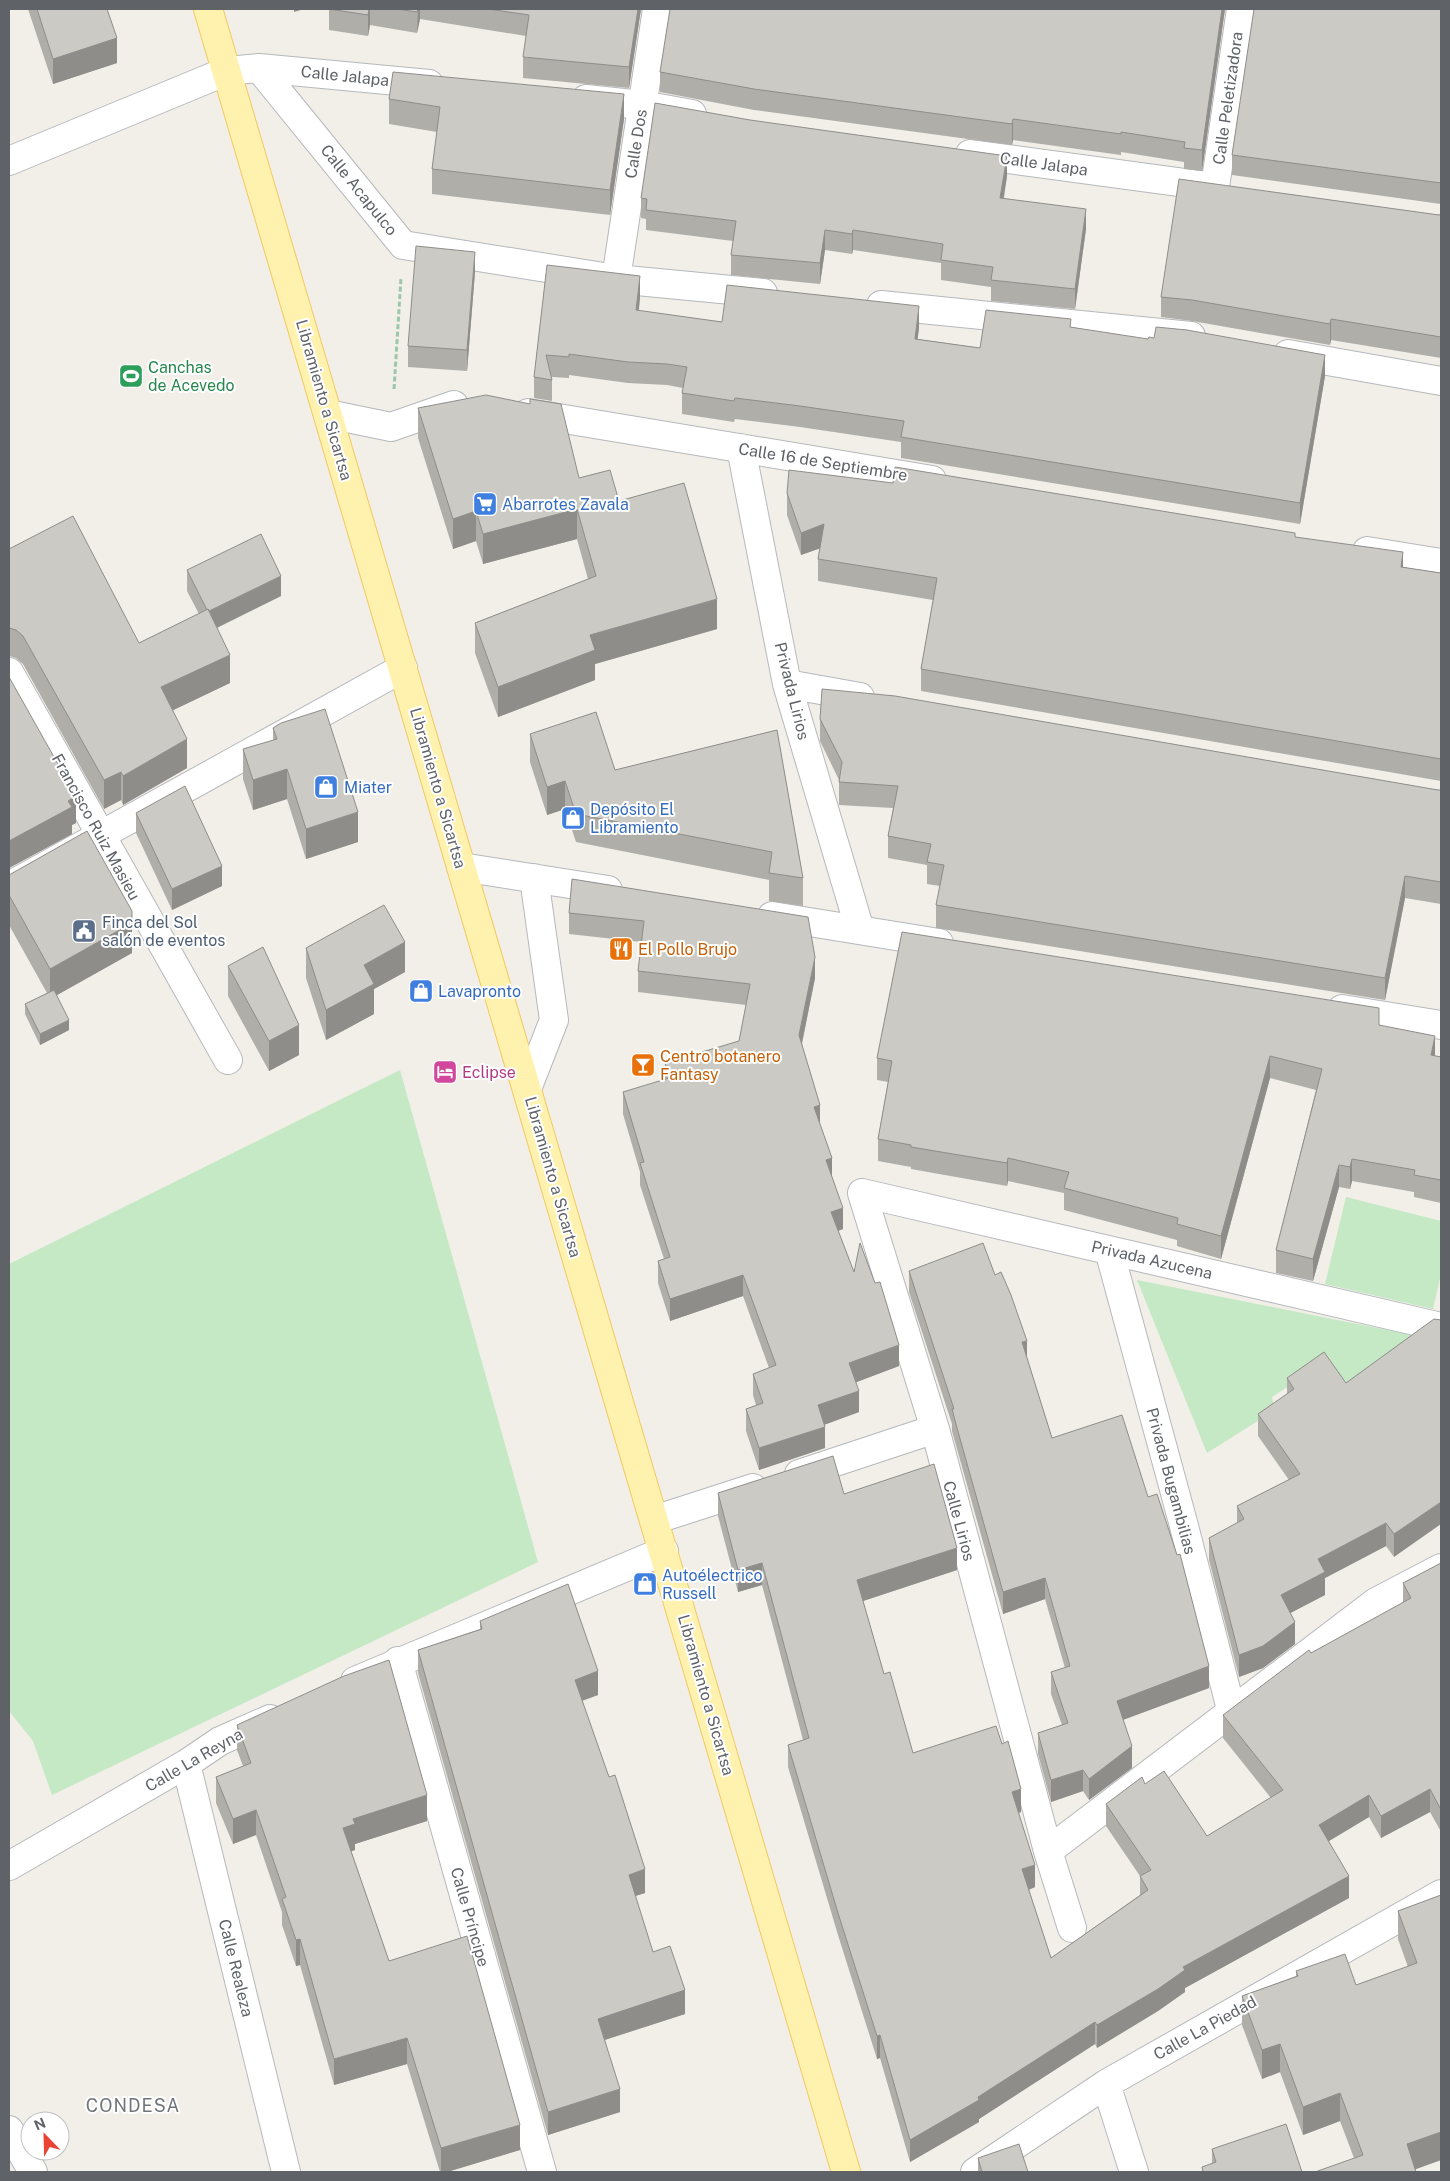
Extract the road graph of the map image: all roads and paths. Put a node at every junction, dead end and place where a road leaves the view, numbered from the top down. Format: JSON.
{"nodes":[{"id":1,"x":656,"y":9,"type":"edge"},
{"id":2,"x":1241,"y":9,"type":"edge"},
{"id":3,"x":214,"y":15,"type":"edge"},
{"id":4,"x":259,"y":68,"type":"junction"},
{"id":5,"x":227,"y":71,"type":"junction"},
{"id":6,"x":455,"y":87,"type":"edge"},
{"id":7,"x":563,"y":97,"type":"edge"},
{"id":8,"x":642,"y":105,"type":"junction"},
{"id":9,"x":715,"y":118,"type":"edge"},
{"id":10,"x":949,"y":151,"type":"edge"},
{"id":11,"x":9,"y":161,"type":"edge"},
{"id":12,"x":1214,"y":187,"type":"junction"},
{"id":13,"x":1244,"y":191,"type":"edge"},
{"id":14,"x":403,"y":245,"type":"junction"},
{"id":15,"x":616,"y":279,"type":"junction"},
{"id":16,"x":784,"y":296,"type":"edge"},
{"id":17,"x":853,"y":302,"type":"edge"},
{"id":18,"x":1218,"y":341,"type":"edge"},
{"id":19,"x":1266,"y":350,"type":"edge"},
{"id":20,"x":1441,"y":382,"type":"edge"},
{"id":21,"x":328,"y":414,"type":"junction"},
{"id":22,"x":391,"y":427,"type":"junction"},
{"id":23,"x":741,"y":448,"type":"junction"},
{"id":24,"x":958,"y":484,"type":"edge"},
{"id":25,"x":1343,"y":547,"type":"edge"},
{"id":26,"x":1441,"y":563,"type":"edge"},
{"id":27,"x":403,"y":668,"type":"junction"},
{"id":28,"x":9,"y":672,"type":"edge"},
{"id":29,"x":787,"y":684,"type":"junction"},
{"id":30,"x":885,"y":701,"type":"edge"},
{"id":31,"x":101,"y":836,"type":"junction"},
{"id":32,"x":461,"y":867,"type":"junction"},
{"id":33,"x":534,"y":878,"type":"junction"},
{"id":34,"x":9,"y":886,"type":"edge"},
{"id":35,"x":633,"y":894,"type":"edge"},
{"id":36,"x":751,"y":912,"type":"edge"},
{"id":37,"x":860,"y":930,"type":"junction"},
{"id":38,"x":968,"y":948,"type":"edge"},
{"id":39,"x":1313,"y":1004,"type":"edge"},
{"id":40,"x":1441,"y":1025,"type":"edge"},
{"id":41,"x":228,"y":1060,"type":"dead end"},
{"id":42,"x":527,"y":1089,"type":"junction"},
{"id":43,"x":862,"y":1193,"type":"joint"},
{"id":44,"x":1109,"y":1250,"type":"junction"},
{"id":45,"x":1441,"y":1327,"type":"edge"},
{"id":46,"x":935,"y":1429,"type":"junction"},
{"id":47,"x":654,"y":1520,"type":"junction"},
{"id":48,"x":664,"y":1551,"type":"junction"},
{"id":49,"x":1441,"y":1568,"type":"edge"},
{"id":50,"x":398,"y":1661,"type":"junction"},
{"id":51,"x":336,"y":1689,"type":"edge"},
{"id":52,"x":292,"y":1709,"type":"edge"},
{"id":53,"x":1232,"y":1713,"type":"junction"},
{"id":54,"x":186,"y":1764,"type":"junction"},
{"id":55,"x":1048,"y":1851,"type":"junction"},
{"id":56,"x":9,"y":1866,"type":"edge"},
{"id":57,"x":1441,"y":1894,"type":"edge"},
{"id":58,"x":1072,"y":1928,"type":"dead end"},
{"id":59,"x":1106,"y":2084,"type":"junction"},
{"id":60,"x":9,"y":2130,"type":"edge"},
{"id":61,"x":33,"y":2172,"type":"edge"},
{"id":62,"x":286,"y":2172,"type":"edge"},
{"id":63,"x":542,"y":2172,"type":"edge"},
{"id":64,"x":846,"y":2172,"type":"edge"},
{"id":65,"x":975,"y":2172,"type":"edge"},
{"id":66,"x":1134,"y":2172,"type":"edge"}],
"edges":[{"from":1,"to":8,"type":"street","name":"Calle Dos"},
{"from":2,"to":12,"type":"street","name":"Calle Peletizadora"},
{"from":3,"to":5,"type":"main road","name":"Libramiento a Sicartsa"},
{"from":4,"to":5,"type":"street","name":"Calle Jalapa"},
{"from":4,"to":6,"type":"street","name":"Calle Jalapa"},
{"from":4,"to":14,"type":"street","name":"Calle Acapulco"},
{"from":5,"to":11,"type":"street","name":"Calle Jalapa"},
{"from":5,"to":21,"type":"main road","name":"Libramiento a Sicartsa"},
{"from":7,"to":8,"type":"street"},
{"from":8,"to":9,"type":"street"},
{"from":8,"to":15,"type":"street","name":"Calle Dos"},
{"from":10,"to":12,"type":"street","name":"Calle Jalapa"},
{"from":12,"to":13,"type":"street","name":"Calle Jalapa"},
{"from":14,"to":15,"type":"street","name":"Calle Acapulco"},
{"from":14,"to":22,"type":"path"},
{"from":15,"to":16,"type":"street","name":"Calle Acapulco"},
{"from":17,"to":18,"type":"street"},
{"from":19,"to":20,"type":"street"},
{"from":21,"to":22,"type":"street"},
{"from":21,"to":27,"type":"main road","name":"Libramiento a Sicartsa"},
{"from":22,"to":23,"type":"street","name":"Calle 16 de Septiembre"},
{"from":23,"to":24,"type":"street","name":"Calle 16 de Septiembre"},
{"from":23,"to":29,"type":"street","name":"Privada Lirios"},
{"from":25,"to":26,"type":"street"},
{"from":27,"to":31,"type":"street"},
{"from":27,"to":32,"type":"main road","name":"Libramiento a Sicartsa"},
{"from":28,"to":31,"type":"street","name":"Francisco Ruiz Masieu"},
{"from":29,"to":30,"type":"street"},
{"from":29,"to":37,"type":"street","name":"Privada Lirios"},
{"from":31,"to":34,"type":"street"},
{"from":31,"to":41,"type":"street","name":"Francisco Ruiz Masieu"},
{"from":32,"to":33,"type":"street"},
{"from":32,"to":42,"type":"main road","name":"Libramiento a Sicartsa"},
{"from":33,"to":35,"type":"street"},
{"from":33,"to":42,"type":"street"},
{"from":36,"to":37,"type":"street"},
{"from":37,"to":38,"type":"street"},
{"from":39,"to":40,"type":"street"},
{"from":42,"to":47,"type":"main road","name":"Libramiento a Sicartsa"},
{"from":43,"to":44,"type":"street","name":"Privada Azucena"},
{"from":43,"to":46,"type":"street","name":"Calle Lirios"},
{"from":44,"to":45,"type":"street","name":"Privada Azucena"},
{"from":44,"to":53,"type":"street","name":"Privada Bugambilias"},
{"from":46,"to":47,"type":"street"},
{"from":46,"to":55,"type":"street","name":"Calle Lirios"},
{"from":47,"to":48,"type":"main road","name":"Libramiento a Sicartsa"},
{"from":48,"to":50,"type":"street"},
{"from":48,"to":64,"type":"main road","name":"Libramiento a Sicartsa"},
{"from":49,"to":53,"type":"street"},
{"from":50,"to":51,"type":"street"},
{"from":50,"to":63,"type":"street","name":"Calle Príncipe"},
{"from":52,"to":54,"type":"street","name":"Calle La Reyna"},
{"from":53,"to":55,"type":"street"},
{"from":54,"to":56,"type":"street","name":"Calle La Reyna"},
{"from":54,"to":62,"type":"street","name":"Calle Realeza"},
{"from":55,"to":58,"type":"street","name":"Calle Lirios"},
{"from":57,"to":59,"type":"street","name":"Calle La Piedad"},
{"from":59,"to":65,"type":"street","name":"Calle La Piedad"},
{"from":59,"to":66,"type":"street"},
{"from":60,"to":61,"type":"street"}]}
